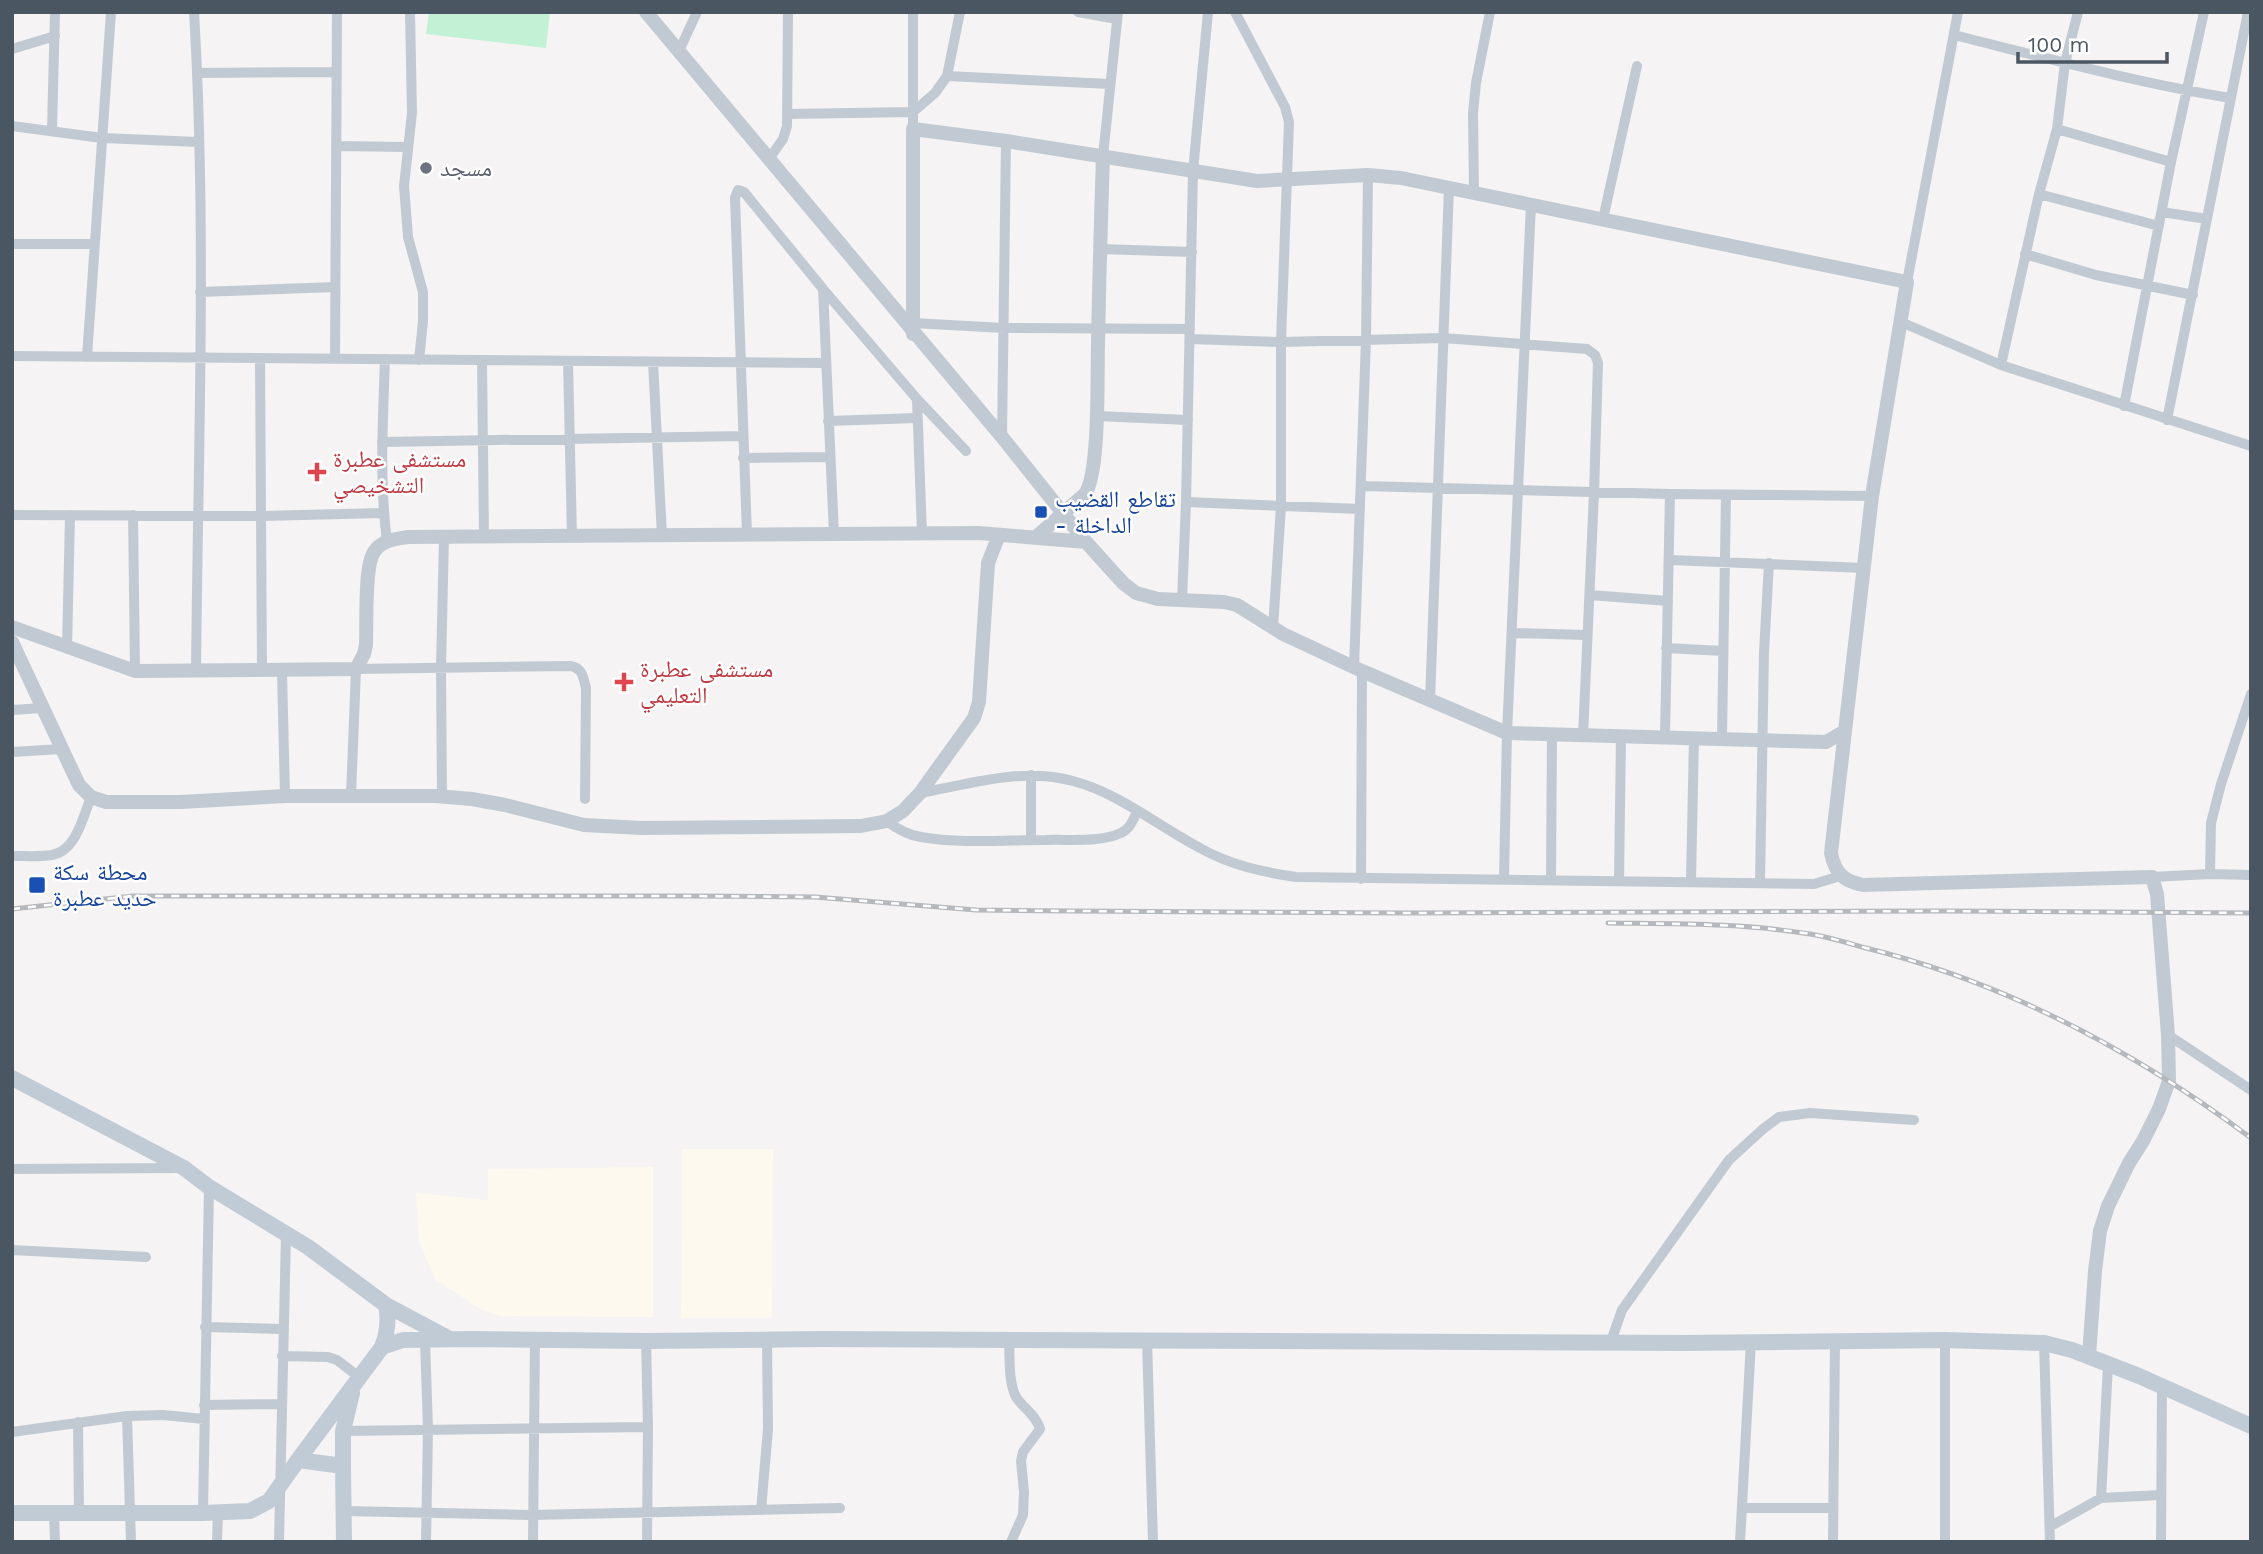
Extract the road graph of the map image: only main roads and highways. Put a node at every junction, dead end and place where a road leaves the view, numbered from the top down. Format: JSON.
{"nodes":[{"id":1,"x":12,"y":1077,"type":"edge"},
{"id":2,"x":386,"y":1305,"type":"junction"},
{"id":3,"x":450,"y":1339,"type":"junction"},
{"id":4,"x":382,"y":1347,"type":"junction"},
{"id":5,"x":356,"y":1382,"type":"junction"},
{"id":6,"x":2251,"y":1426,"type":"edge"},
{"id":7,"x":298,"y":1460,"type":"junction"},
{"id":8,"x":343,"y":1466,"type":"junction"},
{"id":9,"x":12,"y":1513,"type":"edge"},
{"id":10,"x":344,"y":1542,"type":"edge"}],
"edges":[{"from":1,"to":2,"type":"main road"},
{"from":2,"to":3,"type":"main road"},
{"from":2,"to":4,"type":"main road"},
{"from":3,"to":4,"type":"main road"},
{"from":3,"to":6,"type":"main road"},
{"from":4,"to":5,"type":"main road"},
{"from":5,"to":7,"type":"main road"},
{"from":5,"to":8,"type":"main road"},
{"from":7,"to":8,"type":"main road"},
{"from":7,"to":9,"type":"main road"},
{"from":8,"to":10,"type":"main road"}]}
